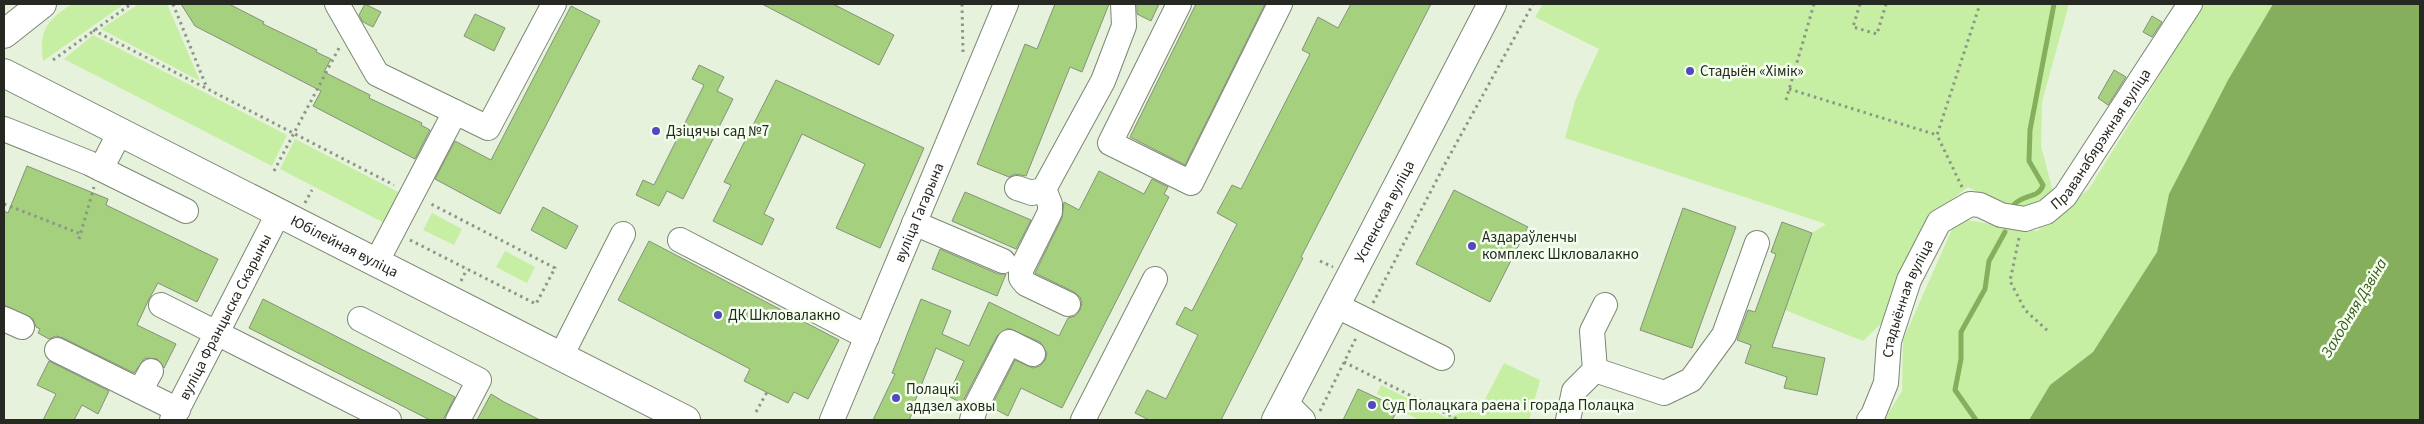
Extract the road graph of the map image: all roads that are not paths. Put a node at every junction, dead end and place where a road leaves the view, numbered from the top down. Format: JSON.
{"nodes":[{"id":1,"x":42,"y":4,"type":"edge"},
{"id":2,"x":337,"y":4,"type":"edge"},
{"id":3,"x":554,"y":4,"type":"edge"},
{"id":4,"x":1123,"y":4,"type":"edge"},
{"id":5,"x":1180,"y":4,"type":"edge"},
{"id":6,"x":1280,"y":4,"type":"edge"},
{"id":7,"x":1492,"y":4,"type":"edge"},
{"id":8,"x":2190,"y":4,"type":"edge"},
{"id":9,"x":1003,"y":5,"type":"edge"},
{"id":10,"x":4,"y":34,"type":"edge"},
{"id":11,"x":4,"y":73,"type":"edge"},
{"id":12,"x":455,"y":112,"type":"junction"},
{"id":13,"x":4,"y":129,"type":"edge"},
{"id":14,"x":120,"y":132,"type":"junction"},
{"id":15,"x":101,"y":169,"type":"junction"},
{"id":16,"x":1017,"y":188,"type":"dead end"},
{"id":17,"x":1044,"y":189,"type":"junction"},
{"id":18,"x":1975,"y":204,"type":"joint"},
{"id":19,"x":186,"y":211,"type":"dead end"},
{"id":20,"x":279,"y":212,"type":"junction"},
{"id":21,"x":914,"y":223,"type":"junction"},
{"id":22,"x":623,"y":234,"type":"dead end"},
{"id":23,"x":680,"y":240,"type":"dead end"},
{"id":24,"x":1756,"y":243,"type":"dead end"},
{"id":25,"x":377,"y":261,"type":"junction"},
{"id":26,"x":1003,"y":261,"type":"dead end"},
{"id":27,"x":1155,"y":279,"type":"dead end"},
{"id":28,"x":1068,"y":304,"type":"dead end"},
{"id":29,"x":161,"y":305,"type":"dead end"},
{"id":30,"x":1335,"y":305,"type":"junction"},
{"id":31,"x":1605,"y":305,"type":"dead end"},
{"id":32,"x":360,"y":319,"type":"dead end"},
{"id":33,"x":217,"y":332,"type":"junction"},
{"id":34,"x":867,"y":337,"type":"junction"},
{"id":35,"x":57,"y":350,"type":"dead end"},
{"id":36,"x":1033,"y":354,"type":"dead end"},
{"id":37,"x":561,"y":356,"type":"junction"},
{"id":38,"x":1442,"y":358,"type":"dead end"},
{"id":39,"x":1595,"y":370,"type":"junction"},
{"id":40,"x":1296,"y":414,"type":"edge"},
{"id":41,"x":175,"y":415,"type":"edge"},
{"id":42,"x":389,"y":420,"type":"edge"},
{"id":43,"x":458,"y":420,"type":"edge"},
{"id":44,"x":686,"y":420,"type":"edge"},
{"id":45,"x":832,"y":420,"type":"edge"},
{"id":46,"x":972,"y":420,"type":"edge"},
{"id":47,"x":1083,"y":420,"type":"edge"},
{"id":48,"x":1568,"y":420,"type":"edge"},
{"id":49,"x":1869,"y":420,"type":"edge"}],
"edges":[{"from":1,"to":10,"type":"main road"},
{"from":2,"to":12,"type":"street"},
{"from":3,"to":12,"type":"street"},
{"from":4,"to":17,"type":"street"},
{"from":5,"to":6,"type":"street"},
{"from":7,"to":30,"type":"main road","name":"Успенская вуліца"},
{"from":8,"to":18,"type":"street","name":"Праванабярэжная вуліца"},
{"from":9,"to":21,"type":"street","name":"вуліца Гагарына"},
{"from":11,"to":14,"type":"main road","name":"Юбілейная вуліца"},
{"from":12,"to":25,"type":"street"},
{"from":13,"to":15,"type":"street"},
{"from":14,"to":15,"type":"street"},
{"from":14,"to":20,"type":"main road","name":"Юбілейная вуліца"},
{"from":15,"to":19,"type":"street"},
{"from":16,"to":17,"type":"street"},
{"from":17,"to":28,"type":"street"},
{"from":18,"to":49,"type":"street","name":"Стадыённая вуліца"},
{"from":20,"to":25,"type":"main road","name":"Юбілейная вуліца"},
{"from":20,"to":33,"type":"street","name":"вуліца Францыска Скарыны"},
{"from":21,"to":26,"type":"street"},
{"from":21,"to":34,"type":"street","name":"вуліца Гагарына"},
{"from":22,"to":37,"type":"street"},
{"from":23,"to":34,"type":"street"},
{"from":24,"to":39,"type":"street"},
{"from":25,"to":37,"type":"main road","name":"Юбілейная вуліца"},
{"from":27,"to":47,"type":"street"},
{"from":29,"to":33,"type":"street"},
{"from":30,"to":38,"type":"street"},
{"from":30,"to":40,"type":"main road","name":"Успенская вуліца"},
{"from":31,"to":39,"type":"street"},
{"from":32,"to":43,"type":"street"},
{"from":33,"to":41,"type":"street","name":"вуліца Францыска Скарыны"},
{"from":33,"to":42,"type":"street"},
{"from":34,"to":45,"type":"street","name":"вуліца Гагарына"},
{"from":35,"to":41,"type":"street"},
{"from":36,"to":46,"type":"street"},
{"from":37,"to":44,"type":"main road","name":"Юбілейная вуліца"},
{"from":39,"to":48,"type":"street"}]}
